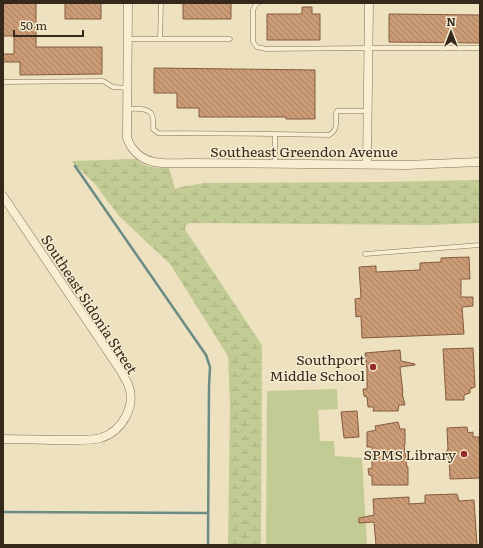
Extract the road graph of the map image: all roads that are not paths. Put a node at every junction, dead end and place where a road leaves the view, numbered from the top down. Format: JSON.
{"nodes":[{"id":1,"x":128,"y":3,"type":"edge"},
{"id":2,"x":160,"y":3,"type":"edge"},
{"id":3,"x":259,"y":3,"type":"edge"},
{"id":4,"x":369,"y":3,"type":"edge"},
{"id":5,"x":128,"y":39,"type":"junction"},
{"id":6,"x":160,"y":39,"type":"junction"},
{"id":7,"x":230,"y":39,"type":"dead end"},
{"id":8,"x":368,"y":48,"type":"junction"},
{"id":9,"x":480,"y":48,"type":"edge"},
{"id":10,"x":3,"y":82,"type":"edge"},
{"id":11,"x":127,"y":88,"type":"junction"},
{"id":12,"x":127,"y":109,"type":"junction"},
{"id":13,"x":368,"y":111,"type":"junction"},
{"id":14,"x":275,"y":134,"type":"junction"},
{"id":15,"x":480,"y":162,"type":"edge"},
{"id":16,"x":275,"y":164,"type":"junction"},
{"id":17,"x":367,"y":164,"type":"junction"},
{"id":18,"x":3,"y":196,"type":"edge"},
{"id":19,"x":480,"y":245,"type":"edge"},
{"id":20,"x":365,"y":254,"type":"dead end"},
{"id":21,"x":3,"y":439,"type":"edge"}],
"edges":[{"from":1,"to":5,"type":"street"},
{"from":2,"to":6,"type":"lane"},
{"from":3,"to":8,"type":"lane"},
{"from":4,"to":8,"type":"street"},
{"from":5,"to":6,"type":"lane"},
{"from":5,"to":11,"type":"street"},
{"from":6,"to":7,"type":"lane"},
{"from":8,"to":9,"type":"lane"},
{"from":8,"to":13,"type":"street"},
{"from":10,"to":11,"type":"lane"},
{"from":11,"to":12,"type":"street"},
{"from":12,"to":14,"type":"lane"},
{"from":12,"to":16,"type":"street","name":"Southeast Greendon Avenue"},
{"from":13,"to":14,"type":"lane"},
{"from":13,"to":17,"type":"street"},
{"from":14,"to":16,"type":"lane"},
{"from":15,"to":17,"type":"street","name":"Southeast Greendon Avenue"},
{"from":16,"to":17,"type":"street","name":"Southeast Greendon Avenue"},
{"from":18,"to":21,"type":"street","name":"Southeast Sidonia Street"},
{"from":19,"to":20,"type":"lane"}]}
